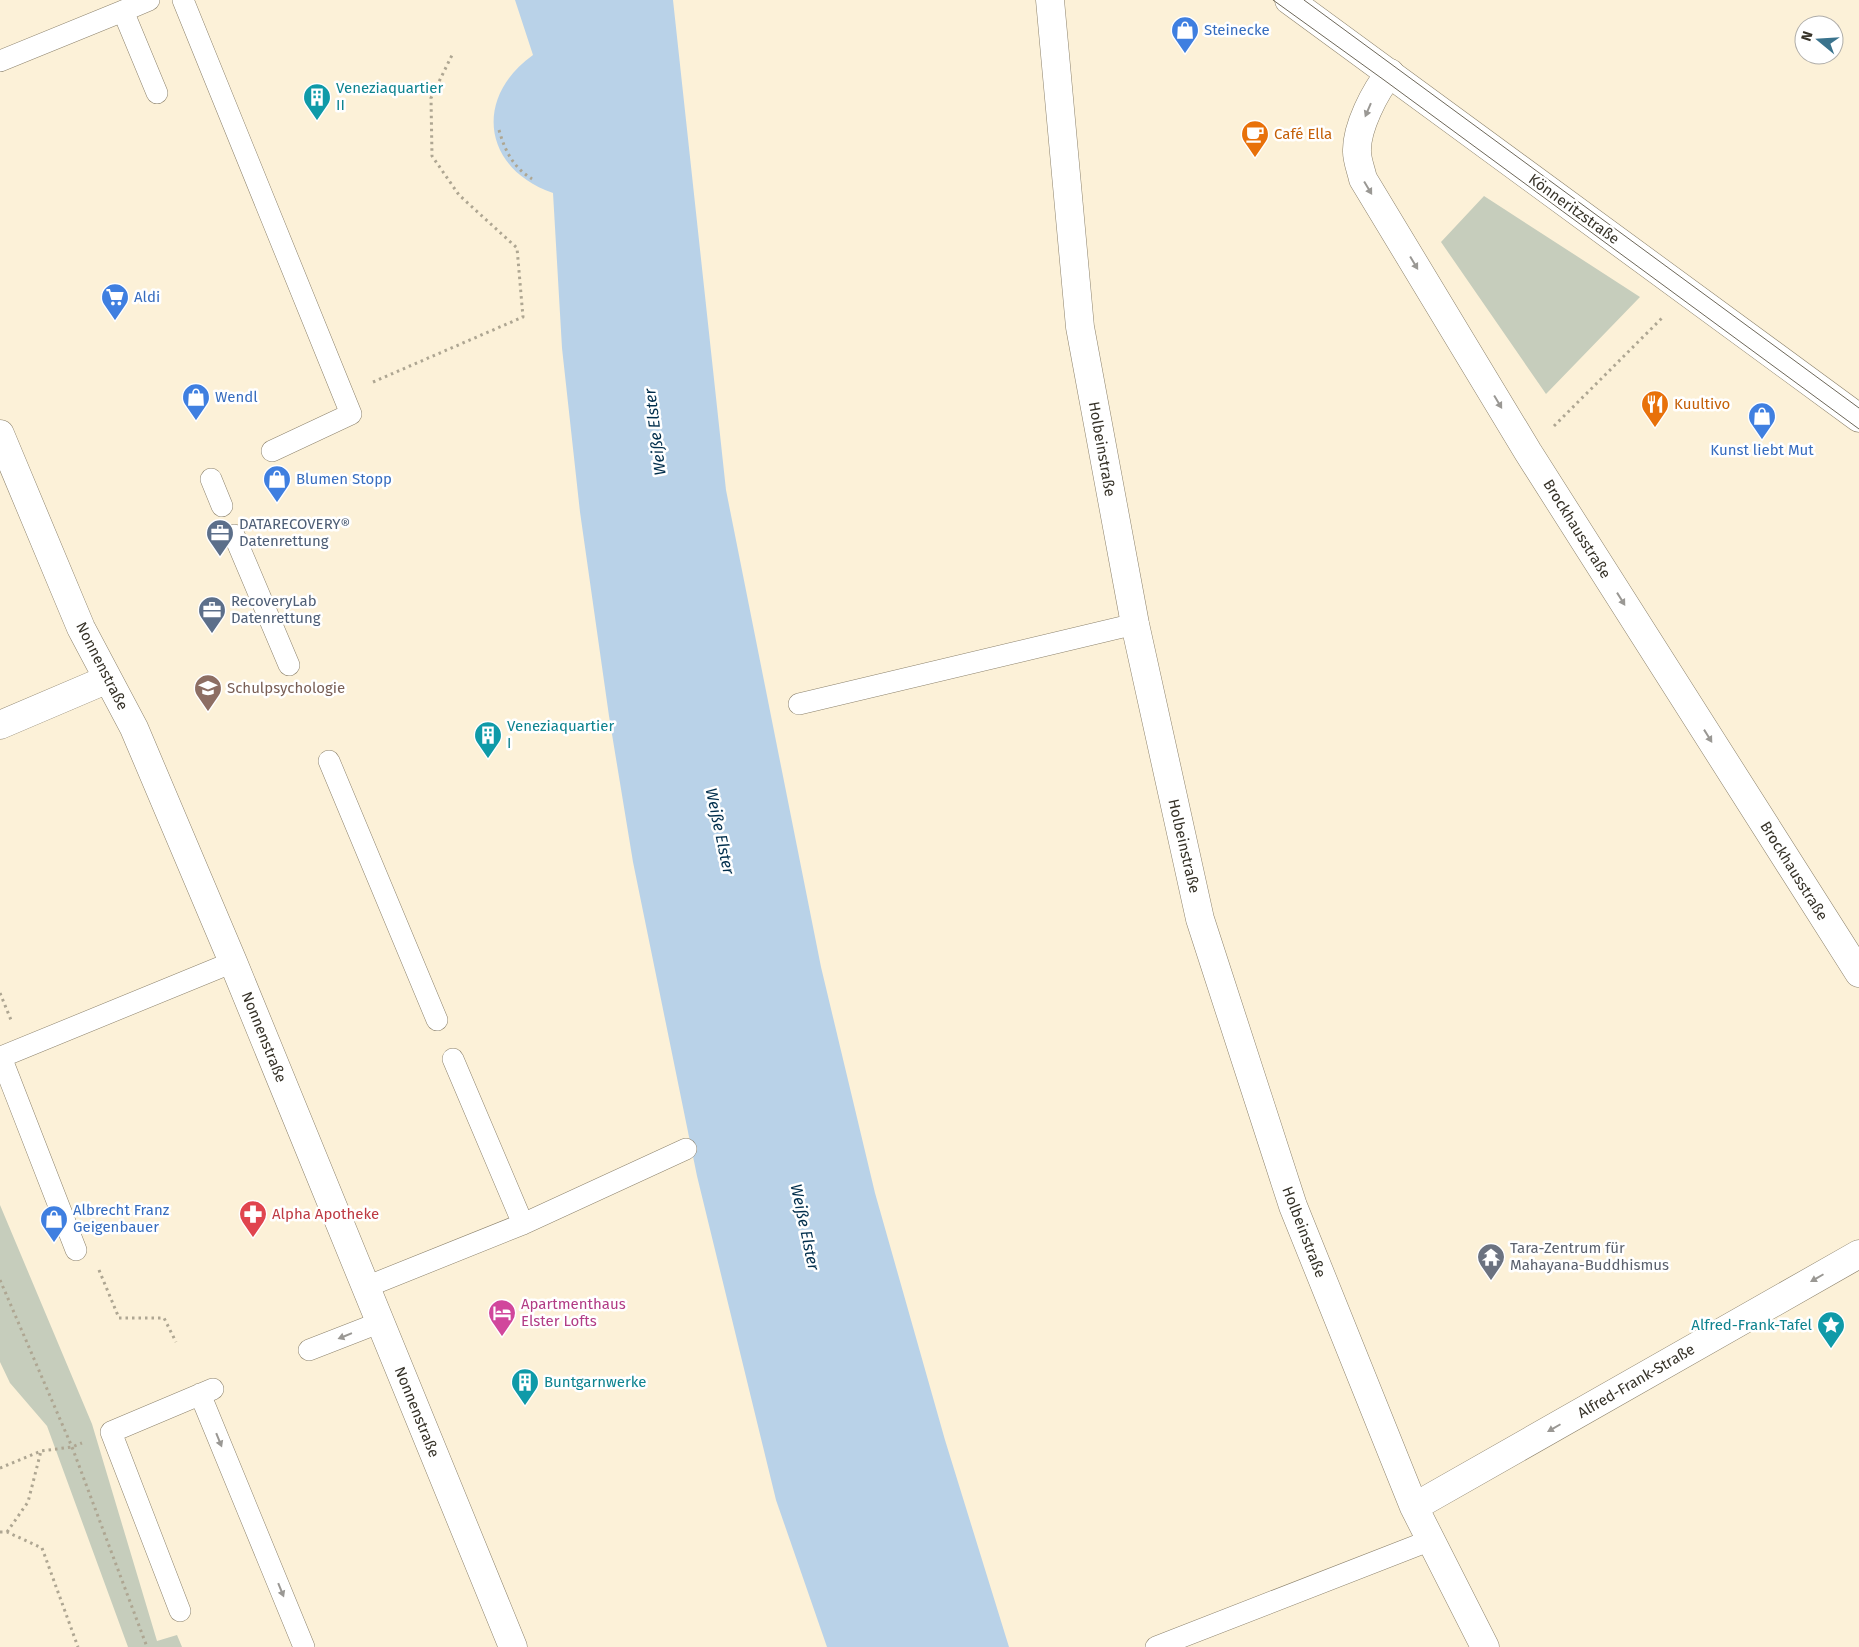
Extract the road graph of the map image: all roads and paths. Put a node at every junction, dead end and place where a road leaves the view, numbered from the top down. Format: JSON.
{"nodes":[{"id":1,"x":150,"y":0,"type":"edge"},
{"id":2,"x":182,"y":0,"type":"edge"},
{"id":3,"x":1050,"y":0,"type":"edge"},
{"id":4,"x":1290,"y":0,"type":"edge"},
{"id":5,"x":123,"y":11,"type":"junction"},
{"id":6,"x":453,"y":53,"type":"dead end"},
{"id":7,"x":0,"y":61,"type":"edge"},
{"id":8,"x":1390,"y":73,"type":"junction"},
{"id":9,"x":156,"y":93,"type":"dead end"},
{"id":10,"x":499,"y":130,"type":"dead end"},
{"id":11,"x":532,"y":179,"type":"dead end"},
{"id":12,"x":1688,"y":292,"type":"junction"},
{"id":13,"x":343,"y":395,"type":"junction"},
{"id":14,"x":1859,"y":418,"type":"edge"},
{"id":15,"x":0,"y":434,"type":"edge"},
{"id":16,"x":272,"y":451,"type":"dead end"},
{"id":17,"x":1528,"y":452,"type":"junction"},
{"id":18,"x":211,"y":479,"type":"dead end"},
{"id":19,"x":222,"y":506,"type":"dead end"},
{"id":20,"x":234,"y":535,"type":"dead end"},
{"id":21,"x":1134,"y":624,"type":"junction"},
{"id":22,"x":289,"y":665,"type":"dead end"},
{"id":23,"x":108,"y":679,"type":"junction"},
{"id":24,"x":800,"y":704,"type":"dead end"},
{"id":25,"x":0,"y":725,"type":"edge"},
{"id":26,"x":329,"y":761,"type":"dead end"},
{"id":27,"x":233,"y":962,"type":"junction"},
{"id":28,"x":1859,"y":973,"type":"edge"},
{"id":29,"x":438,"y":1020,"type":"dead end"},
{"id":30,"x":453,"y":1059,"type":"dead end"},
{"id":31,"x":686,"y":1149,"type":"dead end"},
{"id":32,"x":522,"y":1224,"type":"junction"},
{"id":33,"x":76,"y":1250,"type":"joint"},
{"id":34,"x":1859,"y":1254,"type":"edge"},
{"id":35,"x":0,"y":1280,"type":"edge"},
{"id":36,"x":366,"y":1287,"type":"junction"},
{"id":37,"x":380,"y":1322,"type":"junction"},
{"id":38,"x":176,"y":1342,"type":"dead end"},
{"id":39,"x":309,"y":1350,"type":"dead end"},
{"id":40,"x":72,"y":1446,"type":"junction"},
{"id":41,"x":41,"y":1451,"type":"junction"},
{"id":42,"x":0,"y":1468,"type":"edge"},
{"id":43,"x":1414,"y":1507,"type":"junction"},
{"id":44,"x":0,"y":1532,"type":"edge"},
{"id":45,"x":7,"y":1532,"type":"junction"},
{"id":46,"x":1431,"y":1540,"type":"junction"},
{"id":47,"x":180,"y":1611,"type":"dead end"},
{"id":48,"x":78,"y":1647,"type":"edge"},
{"id":49,"x":147,"y":1647,"type":"edge"},
{"id":50,"x":304,"y":1647,"type":"edge"},
{"id":51,"x":513,"y":1647,"type":"edge"},
{"id":52,"x":1156,"y":1647,"type":"edge"},
{"id":53,"x":1485,"y":1647,"type":"edge"}],
"edges":[{"from":1,"to":5,"type":"lane"},
{"from":2,"to":13,"type":"lane"},
{"from":3,"to":21,"type":"street","name":"Holbeinstraße"},
{"from":4,"to":8,"type":"street","name":"Könneritzstraße"},
{"from":5,"to":7,"type":"lane"},
{"from":5,"to":9,"type":"lane"},
{"from":6,"to":13,"type":"path"},
{"from":8,"to":12,"type":"street","name":"Könneritzstraße"},
{"from":8,"to":17,"type":"street","name":"Brockhausstraße","one_way":true},
{"from":10,"to":11,"type":"path"},
{"from":12,"to":14,"type":"street","name":"Könneritzstraße"},
{"from":12,"to":17,"type":"path"},
{"from":13,"to":16,"type":"lane"},
{"from":15,"to":23,"type":"street","name":"Nonnenstraße"},
{"from":17,"to":28,"type":"street","name":"Brockhausstraße","one_way":true},
{"from":18,"to":19,"type":"lane"},
{"from":20,"to":22,"type":"lane"},
{"from":21,"to":24,"type":"lane"},
{"from":21,"to":43,"type":"street","name":"Holbeinstraße"},
{"from":23,"to":25,"type":"street"},
{"from":23,"to":27,"type":"street","name":"Nonnenstraße"},
{"from":26,"to":29,"type":"lane"},
{"from":27,"to":33,"type":"lane"},
{"from":27,"to":36,"type":"street","name":"Nonnenstraße"},
{"from":30,"to":32,"type":"lane"},
{"from":31,"to":32,"type":"lane"},
{"from":32,"to":36,"type":"lane"},
{"from":33,"to":38,"type":"path"},
{"from":34,"to":43,"type":"street","name":"Alfred-Frank-Straße","one_way":true},
{"from":35,"to":40,"type":"path"},
{"from":36,"to":37,"type":"street","name":"Nonnenstraße"},
{"from":37,"to":39,"type":"lane","one_way":true},
{"from":37,"to":51,"type":"street","name":"Nonnenstraße"},
{"from":40,"to":41,"type":"path"},
{"from":40,"to":49,"type":"path"},
{"from":41,"to":42,"type":"path"},
{"from":41,"to":45,"type":"path"},
{"from":43,"to":46,"type":"street","name":"Holbeinstraße"},
{"from":44,"to":45,"type":"path"},
{"from":45,"to":48,"type":"path"},
{"from":46,"to":52,"type":"lane"},
{"from":46,"to":53,"type":"street","name":"Holbeinstraße"},
{"from":47,"to":50,"type":"lane","one_way":true}]}
